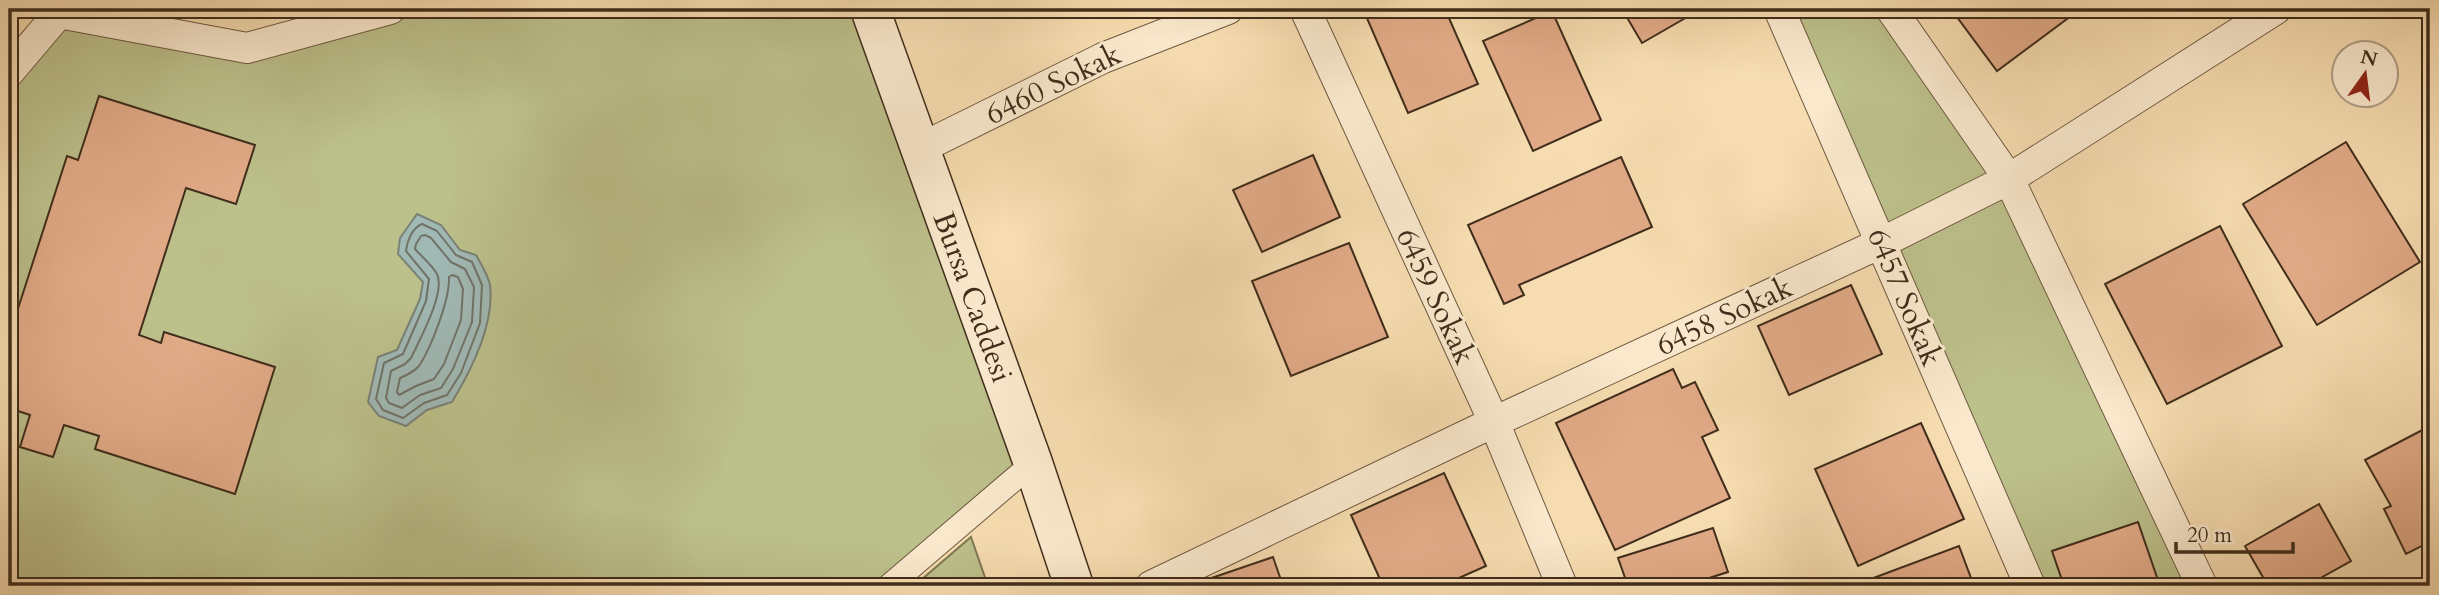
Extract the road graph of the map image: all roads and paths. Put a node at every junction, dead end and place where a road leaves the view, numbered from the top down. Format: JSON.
{"nodes":[{"id":1,"x":390,"y":9,"type":"edge"},
{"id":2,"x":870,"y":9,"type":"edge"},
{"id":3,"x":1228,"y":9,"type":"edge"},
{"id":4,"x":1305,"y":9,"type":"edge"},
{"id":5,"x":1779,"y":9,"type":"edge"},
{"id":6,"x":1891,"y":9,"type":"edge"},
{"id":7,"x":2276,"y":9,"type":"edge"},
{"id":8,"x":9,"y":72,"type":"edge"},
{"id":9,"x":919,"y":149,"type":"junction"},
{"id":10,"x":2008,"y":179,"type":"junction"},
{"id":11,"x":1881,"y":243,"type":"junction"},
{"id":12,"x":1494,"y":422,"type":"junction"},
{"id":13,"x":1032,"y":463,"type":"junction"},
{"id":14,"x":889,"y":586,"type":"edge"},
{"id":15,"x":1074,"y":586,"type":"edge"},
{"id":16,"x":1151,"y":586,"type":"edge"},
{"id":17,"x":1562,"y":586,"type":"edge"},
{"id":18,"x":2030,"y":586,"type":"edge"},
{"id":19,"x":2202,"y":586,"type":"edge"}],
"edges":[{"from":1,"to":8,"type":"street"},
{"from":2,"to":9,"type":"main road","name":"Bursa Caddesi"},
{"from":3,"to":9,"type":"street","name":"6460 Sokak"},
{"from":4,"to":12,"type":"street","name":"6459 Sokak"},
{"from":5,"to":11,"type":"street","name":"6457 Sokak"},
{"from":6,"to":10,"type":"street"},
{"from":7,"to":10,"type":"street","name":"6458 Sokak"},
{"from":9,"to":13,"type":"main road","name":"Bursa Caddesi"},
{"from":10,"to":11,"type":"street","name":"6458 Sokak"},
{"from":10,"to":19,"type":"street"},
{"from":11,"to":12,"type":"street","name":"6458 Sokak"},
{"from":11,"to":18,"type":"street","name":"6457 Sokak"},
{"from":12,"to":16,"type":"street","name":"6458 Sokak"},
{"from":12,"to":17,"type":"street","name":"6459 Sokak"},
{"from":13,"to":14,"type":"street"},
{"from":13,"to":15,"type":"main road","name":"Bursa Caddesi"}]}
